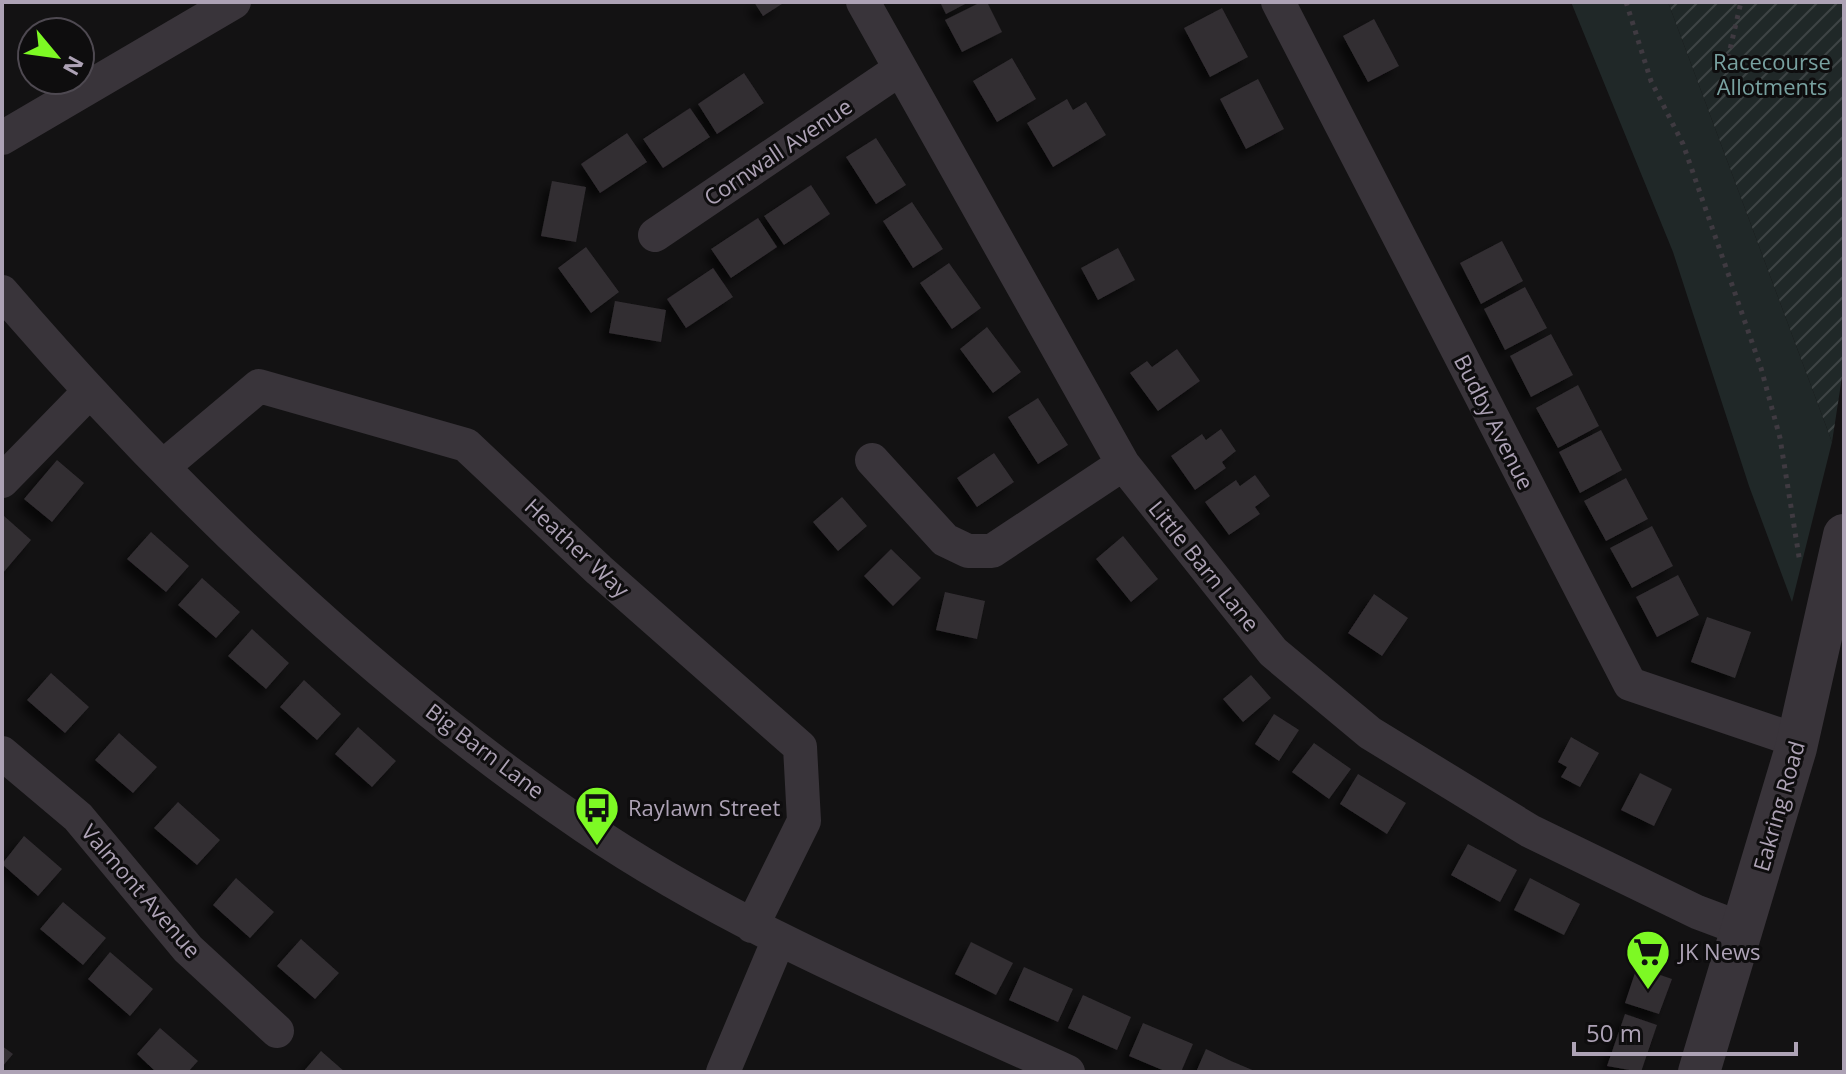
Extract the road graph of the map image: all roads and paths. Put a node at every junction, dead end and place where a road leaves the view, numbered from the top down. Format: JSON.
{"nodes":[{"id":1,"x":234,"y":2,"type":"edge"},
{"id":2,"x":863,"y":2,"type":"edge"},
{"id":3,"x":1278,"y":2,"type":"edge"},
{"id":4,"x":1626,"y":2,"type":"edge"},
{"id":5,"x":1741,"y":2,"type":"edge"},
{"id":6,"x":1728,"y":58,"type":"dead end"},
{"id":7,"x":900,"y":69,"type":"junction"},
{"id":8,"x":2,"y":138,"type":"edge"},
{"id":9,"x":655,"y":235,"type":"dead end"},
{"id":10,"x":2,"y":292,"type":"edge"},
{"id":11,"x":89,"y":392,"type":"junction"},
{"id":12,"x":872,"y":460,"type":"dead end"},
{"id":13,"x":1123,"y":464,"type":"junction"},
{"id":14,"x":165,"y":465,"type":"junction"},
{"id":15,"x":2,"y":481,"type":"edge"},
{"id":16,"x":1844,"y":535,"type":"edge"},
{"id":17,"x":1833,"y":585,"type":"junction"},
{"id":18,"x":1798,"y":741,"type":"junction"},
{"id":19,"x":2,"y":753,"type":"edge"},
{"id":20,"x":1745,"y":930,"type":"junction"},
{"id":21,"x":765,"y":932,"type":"junction"},
{"id":22,"x":277,"y":1031,"type":"dead end"},
{"id":23,"x":723,"y":1072,"type":"edge"},
{"id":24,"x":1068,"y":1072,"type":"edge"},
{"id":25,"x":1699,"y":1072,"type":"edge"}],
"edges":[{"from":1,"to":8,"type":"street"},
{"from":2,"to":7,"type":"street","name":"Little Barn Lane"},
{"from":3,"to":18,"type":"street","name":"Budby Avenue"},
{"from":4,"to":17,"type":"path"},
{"from":5,"to":6,"type":"path"},
{"from":7,"to":9,"type":"street","name":"Cornwall Avenue"},
{"from":7,"to":13,"type":"street","name":"Little Barn Lane"},
{"from":10,"to":11,"type":"street","name":"Big Barn Lane"},
{"from":11,"to":14,"type":"street","name":"Big Barn Lane"},
{"from":11,"to":15,"type":"street"},
{"from":12,"to":13,"type":"street"},
{"from":13,"to":20,"type":"street","name":"Little Barn Lane"},
{"from":14,"to":21,"type":"street","name":"Big Barn Lane"},
{"from":14,"to":21,"type":"street","name":"Heather Way"},
{"from":16,"to":17,"type":"street","name":"Eakring Road"},
{"from":17,"to":18,"type":"street","name":"Eakring Road"},
{"from":18,"to":20,"type":"street","name":"Eakring Road"},
{"from":19,"to":22,"type":"street","name":"Valmont Avenue"},
{"from":20,"to":25,"type":"street","name":"Eakring Road"},
{"from":21,"to":23,"type":"street"},
{"from":21,"to":24,"type":"street","name":"Big Barn Lane"}]}
